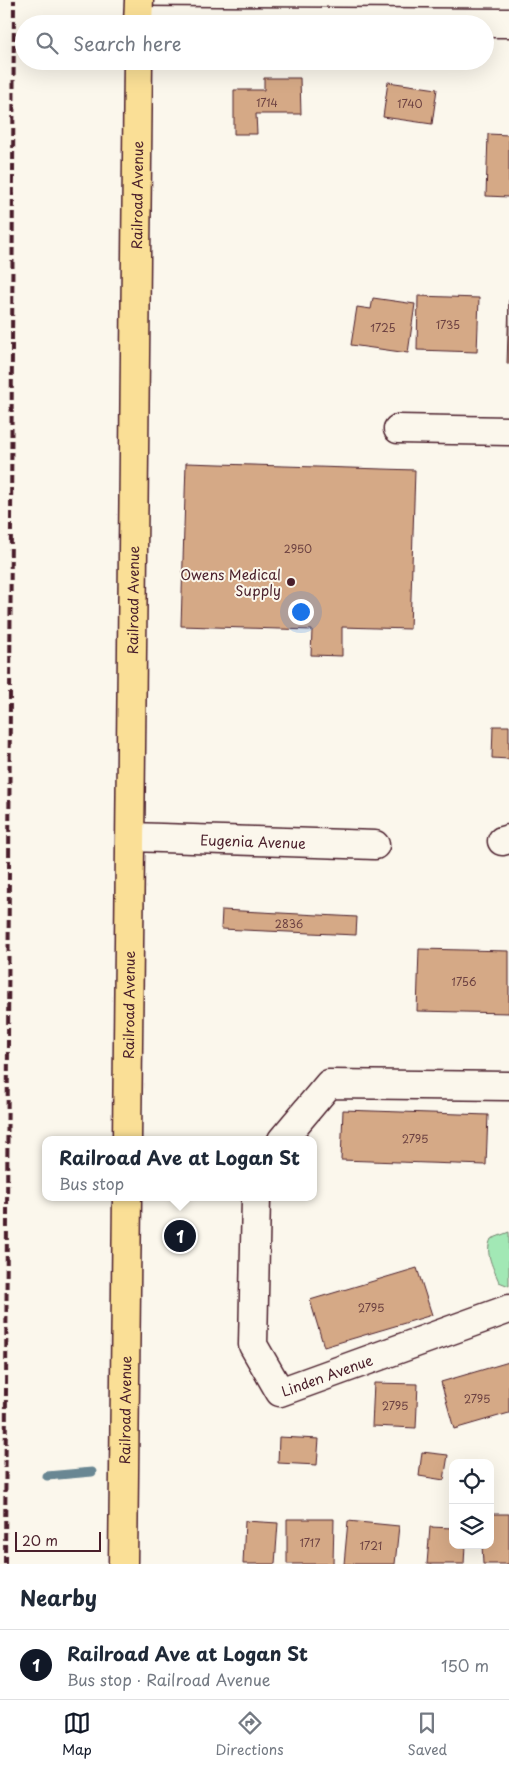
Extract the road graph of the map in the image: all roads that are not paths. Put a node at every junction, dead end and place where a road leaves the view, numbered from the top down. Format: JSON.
{"nodes":[{"id":1,"x":494,"y":23,"type":"edge"},
{"id":2,"x":509,"y":23,"type":"edge"},
{"id":3,"x":138,"y":70,"type":"edge"},
{"id":4,"x":398,"y":429,"type":"dead end"},
{"id":5,"x":509,"y":430,"type":"edge"},
{"id":6,"x":131,"y":837,"type":"junction"},
{"id":7,"x":375,"y":845,"type":"dead end"},
{"id":8,"x":509,"y":1086,"type":"edge"},
{"id":9,"x":127,"y":1136,"type":"edge"},
{"id":10,"x":285,"y":1136,"type":"edge"},
{"id":11,"x":127,"y":1201,"type":"edge"},
{"id":12,"x":256,"y":1201,"type":"edge"},
{"id":13,"x":509,"y":1309,"type":"edge"},
{"id":14,"x":123,"y":1564,"type":"edge"}],
"edges":[{"from":1,"to":2,"type":"street"},
{"from":3,"to":6,"type":"main road","name":"Railroad Avenue"},
{"from":4,"to":5,"type":"street"},
{"from":6,"to":7,"type":"street","name":"Eugenia Avenue"},
{"from":6,"to":9,"type":"main road","name":"Railroad Avenue"},
{"from":8,"to":10,"type":"street"},
{"from":11,"to":14,"type":"main road","name":"Railroad Avenue"},
{"from":12,"to":13,"type":"street","name":"Linden Avenue"}]}
